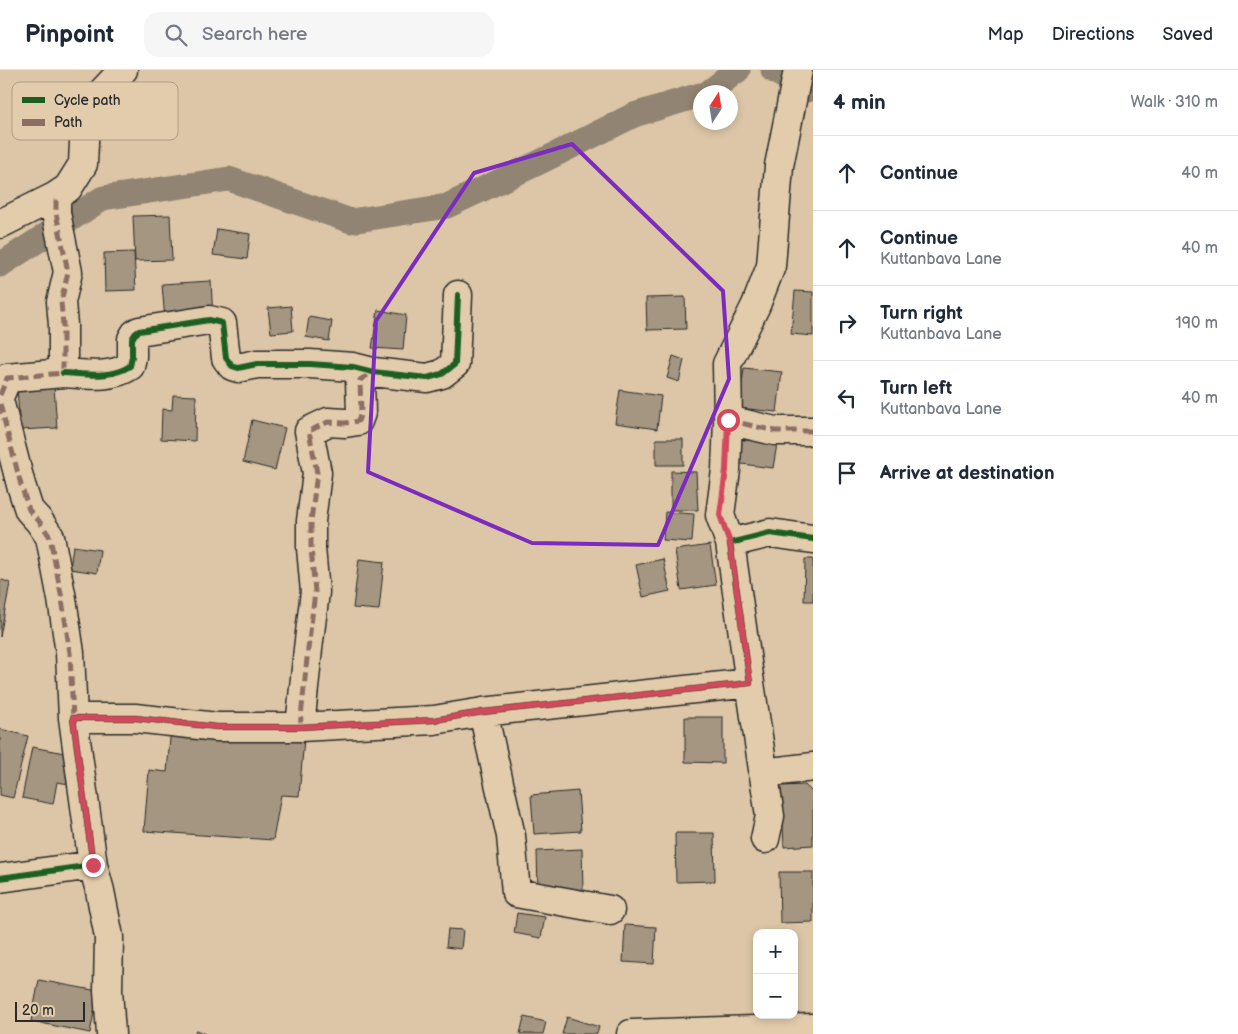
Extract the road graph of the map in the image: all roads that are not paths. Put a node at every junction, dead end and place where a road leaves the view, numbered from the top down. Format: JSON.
{"nodes":[{"id":1,"x":123,"y":70,"type":"edge"},
{"id":2,"x":798,"y":70,"type":"edge"},
{"id":3,"x":110,"y":82,"type":"edge"},
{"id":4,"x":84,"y":140,"type":"edge"},
{"id":5,"x":56,"y":205,"type":"junction"},
{"id":6,"x":0,"y":224,"type":"edge"},
{"id":7,"x":458,"y":295,"type":"dead end"},
{"id":8,"x":373,"y":372,"type":"junction"},
{"id":9,"x":63,"y":373,"type":"junction"},
{"id":10,"x":0,"y":395,"type":"edge"},
{"id":11,"x":0,"y":404,"type":"edge"},
{"id":12,"x":728,"y":420,"type":"junction"},
{"id":13,"x":813,"y":431,"type":"edge"},
{"id":14,"x":813,"y":539,"type":"edge"},
{"id":15,"x":730,"y":543,"type":"junction"},
{"id":16,"x":750,"y":683,"type":"junction"},
{"id":17,"x":484,"y":712,"type":"junction"},
{"id":18,"x":73,"y":718,"type":"junction"},
{"id":19,"x":300,"y":727,"type":"junction"},
{"id":20,"x":813,"y":767,"type":"edge"},
{"id":21,"x":763,"y":773,"type":"junction"},
{"id":22,"x":766,"y":839,"type":"dead end"},
{"id":23,"x":93,"y":865,"type":"junction"},
{"id":24,"x":0,"y":878,"type":"edge"},
{"id":25,"x":610,"y":910,"type":"dead end"},
{"id":26,"x":813,"y":1028,"type":"edge"},
{"id":27,"x":111,"y":1034,"type":"edge"},
{"id":28,"x":631,"y":1034,"type":"edge"}],
"edges":[{"from":1,"to":3,"type":"street"},
{"from":2,"to":12,"type":"street"},
{"from":4,"to":5,"type":"street"},
{"from":5,"to":6,"type":"street"},
{"from":5,"to":9,"type":"street"},
{"from":7,"to":8,"type":"street"},
{"from":8,"to":9,"type":"street"},
{"from":8,"to":19,"type":"street"},
{"from":9,"to":10,"type":"street"},
{"from":11,"to":18,"type":"street"},
{"from":12,"to":13,"type":"street"},
{"from":12,"to":15,"type":"street"},
{"from":14,"to":15,"type":"street"},
{"from":15,"to":16,"type":"street"},
{"from":16,"to":17,"type":"street"},
{"from":16,"to":21,"type":"street"},
{"from":17,"to":19,"type":"street"},
{"from":17,"to":25,"type":"street"},
{"from":18,"to":19,"type":"street"},
{"from":18,"to":23,"type":"street"},
{"from":20,"to":21,"type":"street"},
{"from":21,"to":22,"type":"street"},
{"from":23,"to":24,"type":"street"},
{"from":23,"to":27,"type":"street"},
{"from":26,"to":28,"type":"street"}]}
